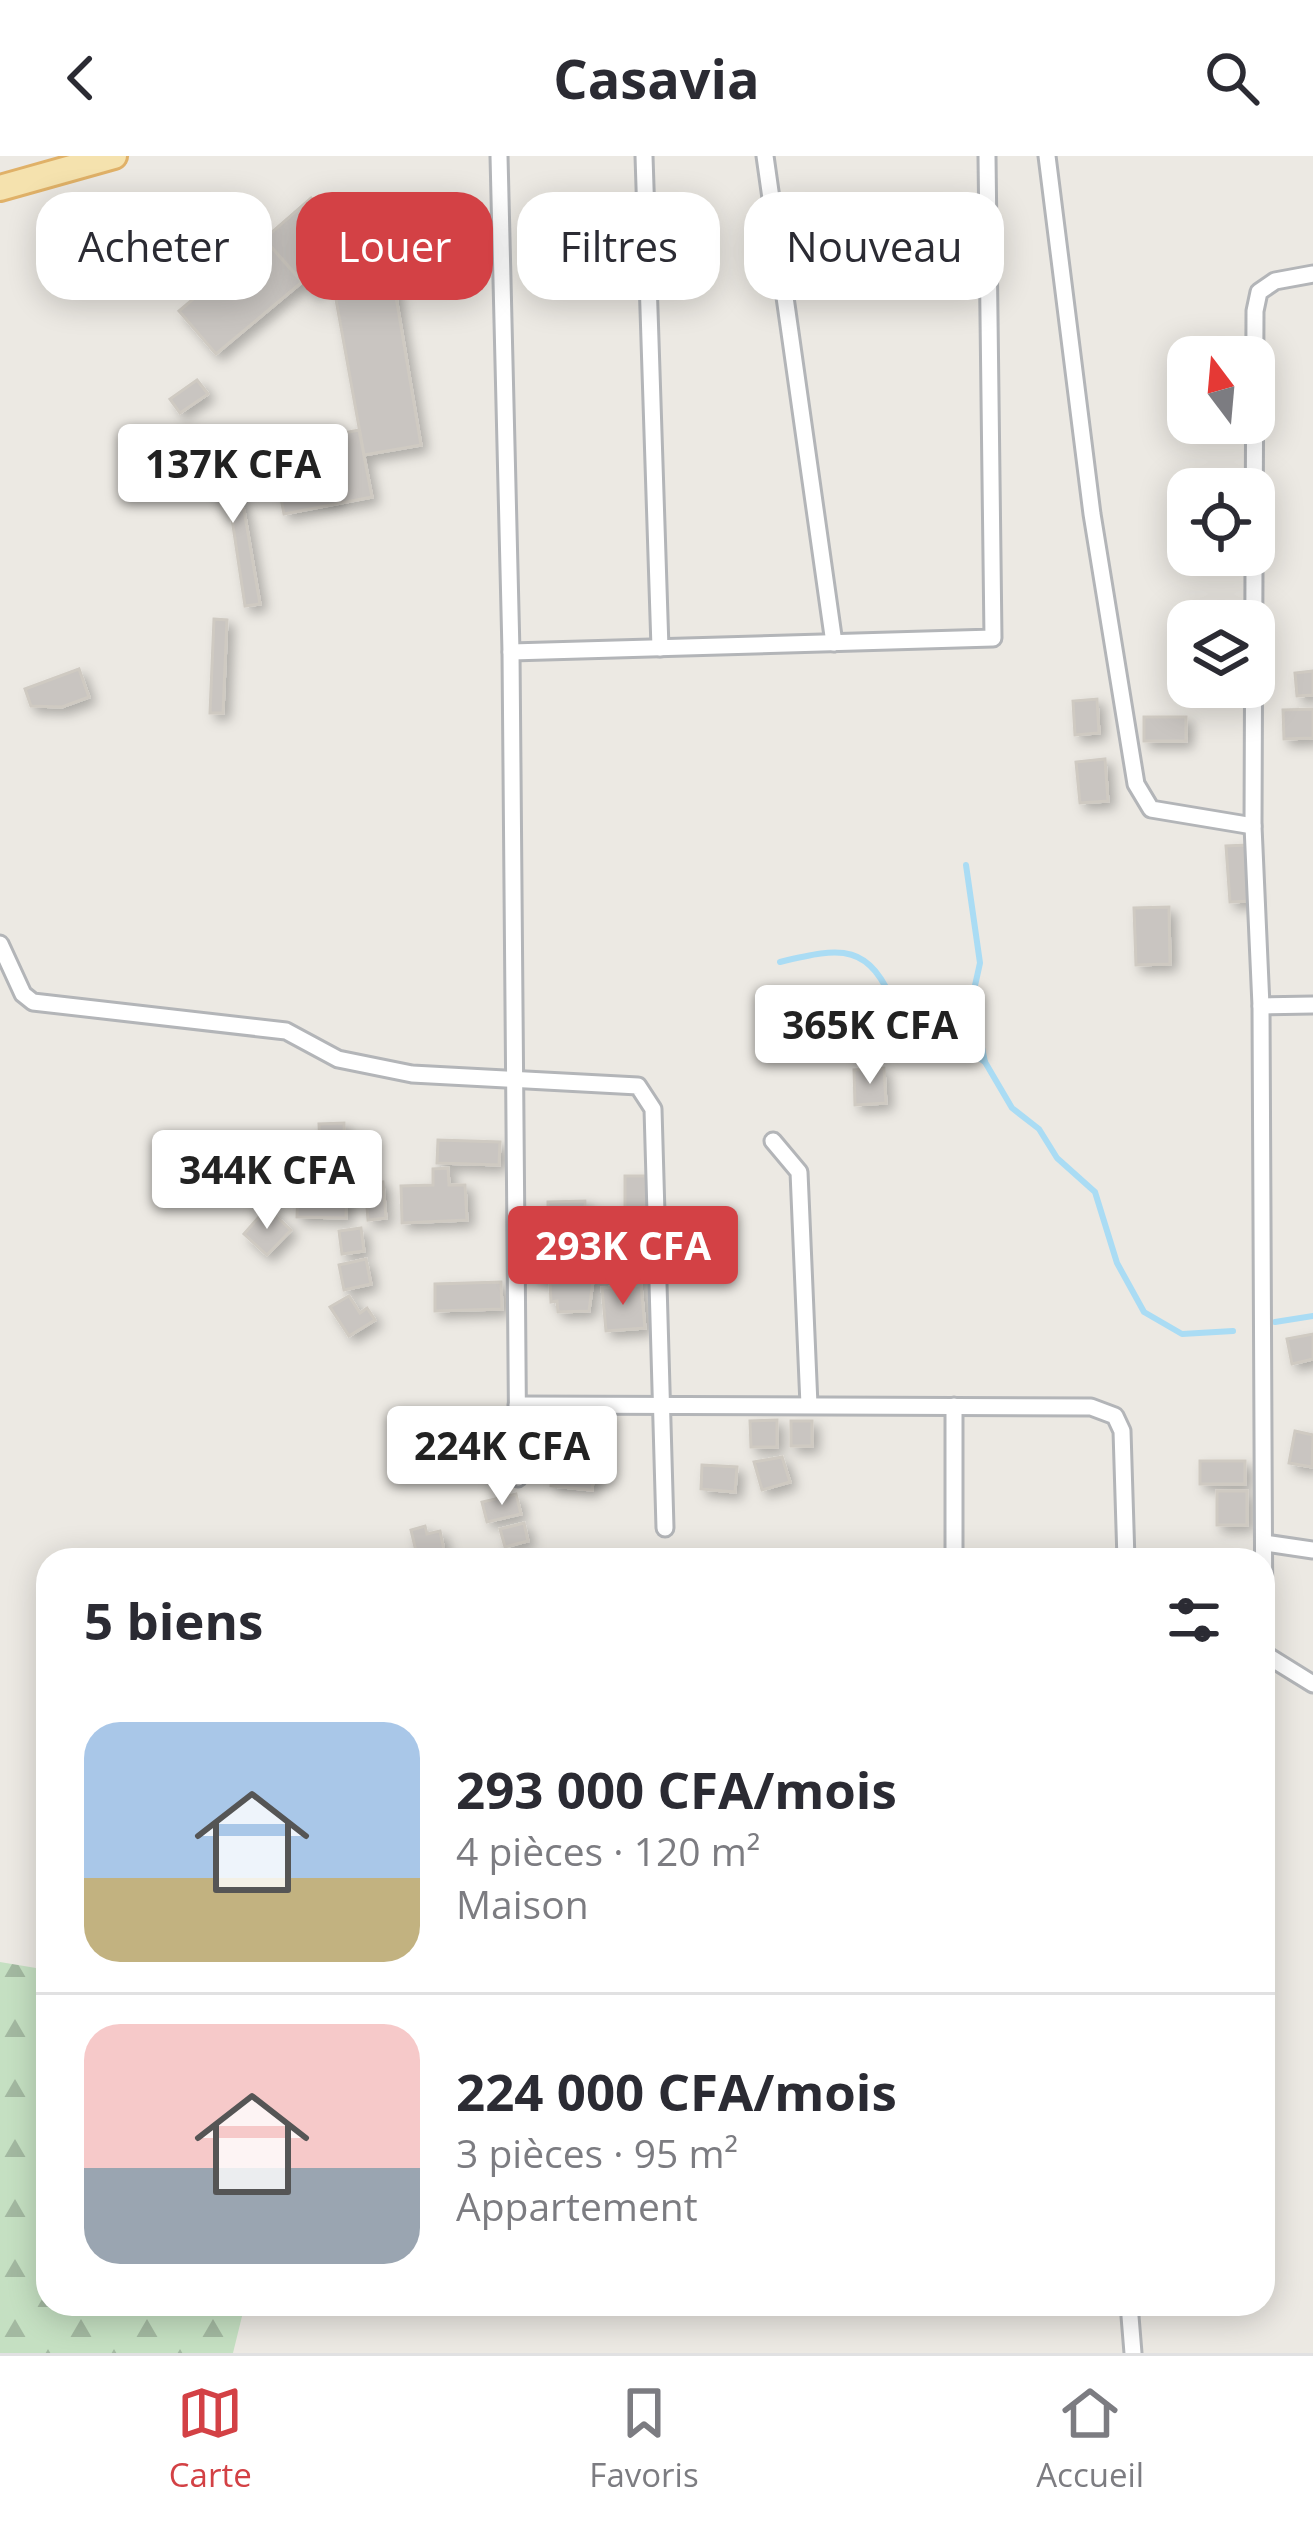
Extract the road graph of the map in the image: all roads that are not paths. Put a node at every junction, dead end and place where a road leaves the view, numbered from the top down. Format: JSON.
{"nodes":[{"id":1,"x":114,"y":156,"type":"edge"},
{"id":2,"x":499,"y":156,"type":"edge"},
{"id":3,"x":644,"y":156,"type":"edge"},
{"id":4,"x":765,"y":156,"type":"edge"},
{"id":5,"x":987,"y":156,"type":"edge"},
{"id":6,"x":1047,"y":156,"type":"edge"},
{"id":7,"x":30,"y":167,"type":"edge"},
{"id":8,"x":0,"y":188,"type":"edge"},
{"id":9,"x":1313,"y":274,"type":"edge"},
{"id":10,"x":833,"y":643,"type":"junction"},
{"id":11,"x":660,"y":648,"type":"junction"},
{"id":12,"x":511,"y":652,"type":"junction"},
{"id":13,"x":1253,"y":826,"type":"junction"},
{"id":14,"x":0,"y":944,"type":"edge"},
{"id":15,"x":1313,"y":1005,"type":"edge"},
{"id":16,"x":1261,"y":1006,"type":"junction"},
{"id":17,"x":512,"y":1079,"type":"junction"},
{"id":18,"x":773,"y":1141,"type":"dead end"},
{"id":19,"x":517,"y":1405,"type":"junction"},
{"id":20,"x":663,"y":1405,"type":"junction"},
{"id":21,"x":809,"y":1405,"type":"junction"},
{"id":22,"x":954,"y":1406,"type":"junction"},
{"id":23,"x":518,"y":1478,"type":"dead end"},
{"id":24,"x":664,"y":1528,"type":"dead end"},
{"id":25,"x":1265,"y":1543,"type":"junction"},
{"id":26,"x":954,"y":1548,"type":"edge"},
{"id":27,"x":1126,"y":1548,"type":"edge"},
{"id":28,"x":1265,"y":1548,"type":"edge"},
{"id":29,"x":1313,"y":1550,"type":"edge"},
{"id":30,"x":1275,"y":1660,"type":"edge"},
{"id":31,"x":1313,"y":1684,"type":"edge"},
{"id":32,"x":1130,"y":2316,"type":"edge"},
{"id":33,"x":1132,"y":2353,"type":"edge"}],
"edges":[{"from":1,"to":7,"type":"main road"},
{"from":2,"to":12,"type":"street"},
{"from":3,"to":11,"type":"street"},
{"from":4,"to":10,"type":"street"},
{"from":5,"to":10,"type":"street"},
{"from":6,"to":13,"type":"street"},
{"from":7,"to":8,"type":"main road"},
{"from":9,"to":13,"type":"street"},
{"from":10,"to":11,"type":"street"},
{"from":11,"to":12,"type":"street"},
{"from":12,"to":17,"type":"street"},
{"from":13,"to":16,"type":"street"},
{"from":14,"to":17,"type":"street"},
{"from":15,"to":16,"type":"street"},
{"from":16,"to":25,"type":"street"},
{"from":17,"to":19,"type":"street"},
{"from":17,"to":20,"type":"street"},
{"from":18,"to":21,"type":"street"},
{"from":19,"to":20,"type":"street"},
{"from":19,"to":23,"type":"street"},
{"from":20,"to":21,"type":"street"},
{"from":20,"to":24,"type":"street"},
{"from":21,"to":22,"type":"street"},
{"from":22,"to":26,"type":"street"},
{"from":22,"to":27,"type":"street"},
{"from":25,"to":28,"type":"street"},
{"from":25,"to":29,"type":"street"},
{"from":30,"to":31,"type":"street"},
{"from":32,"to":33,"type":"street"}]}
